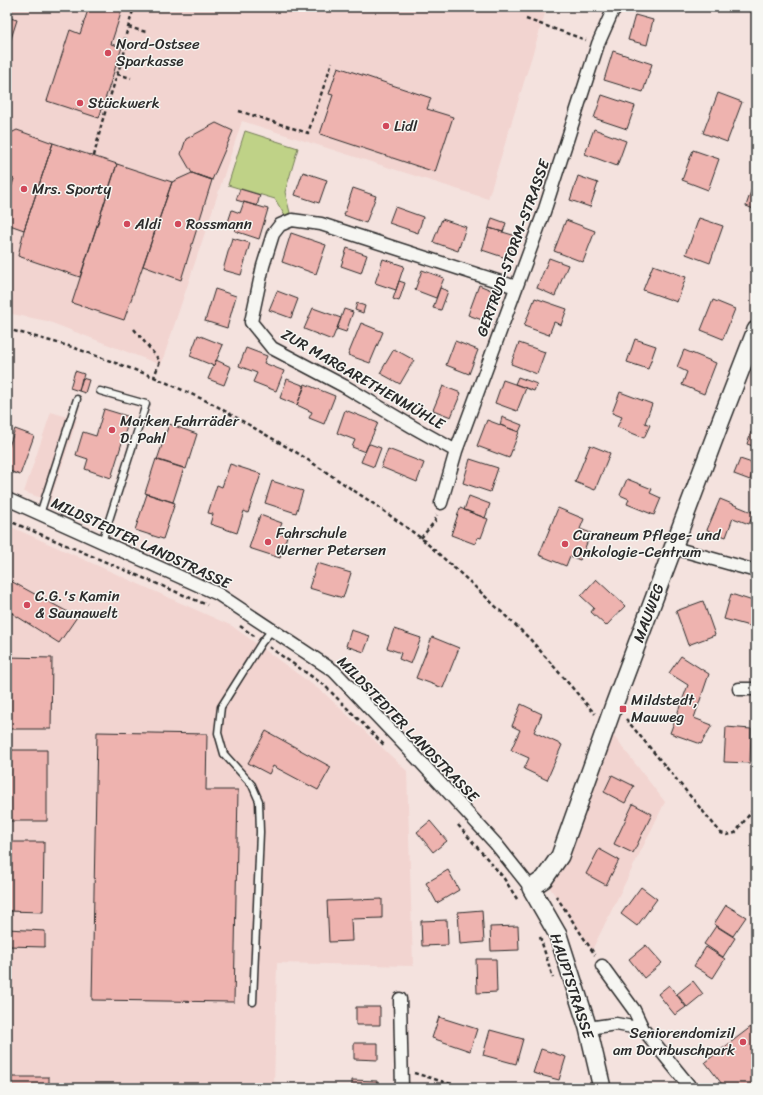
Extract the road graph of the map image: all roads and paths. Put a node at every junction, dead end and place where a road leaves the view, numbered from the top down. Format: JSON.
{"nodes":[{"id":1,"x":134,"y":7,"type":"edge"},
{"id":2,"x":618,"y":7,"type":"edge"},
{"id":3,"x":526,"y":19,"type":"dead end"},
{"id":4,"x":128,"y":27,"type":"junction"},
{"id":5,"x":146,"y":32,"type":"dead end"},
{"id":6,"x":588,"y":40,"type":"dead end"},
{"id":7,"x":332,"y":62,"type":"dead end"},
{"id":8,"x":117,"y":74,"type":"junction"},
{"id":9,"x":131,"y":78,"type":"dead end"},
{"id":10,"x":239,"y":111,"type":"dead end"},
{"id":11,"x":94,"y":156,"type":"dead end"},
{"id":12,"x":516,"y":287,"type":"junction"},
{"id":13,"x":7,"y":329,"type":"edge"},
{"id":14,"x":134,"y":329,"type":"dead end"},
{"id":15,"x":756,"y":330,"type":"edge"},
{"id":16,"x":154,"y":377,"type":"junction"},
{"id":17,"x":100,"y":391,"type":"dead end"},
{"id":18,"x":77,"y":399,"type":"dead end"},
{"id":19,"x":456,"y":451,"type":"junction"},
{"id":20,"x":7,"y":499,"type":"edge"},
{"id":21,"x":440,"y":503,"type":"joint"},
{"id":22,"x":40,"y":514,"type":"junction"},
{"id":23,"x":7,"y":520,"type":"edge"},
{"id":24,"x":421,"y":538,"type":"junction"},
{"id":25,"x":102,"y":542,"type":"junction"},
{"id":26,"x":674,"y":548,"type":"junction"},
{"id":27,"x":756,"y":571,"type":"edge"},
{"id":28,"x":208,"y":606,"type":"dead end"},
{"id":29,"x":238,"y":625,"type":"dead end"},
{"id":30,"x":272,"y":630,"type":"junction"},
{"id":31,"x":262,"y":642,"type":"junction"},
{"id":32,"x":739,"y":689,"type":"dead end"},
{"id":33,"x":756,"y":689,"type":"edge"},
{"id":34,"x":614,"y":705,"type":"junction"},
{"id":35,"x":606,"y":726,"type":"junction"},
{"id":36,"x":389,"y":750,"type":"dead end"},
{"id":37,"x":756,"y":806,"type":"edge"},
{"id":38,"x":457,"y":824,"type":"dead end"},
{"id":39,"x":538,"y":883,"type":"junction"},
{"id":40,"x":520,"y":902,"type":"dead end"},
{"id":41,"x":539,"y":935,"type":"dead end"},
{"id":42,"x":602,"y":966,"type":"joint"},
{"id":43,"x":554,"y":978,"type":"dead end"},
{"id":44,"x":400,"y":999,"type":"dead end"},
{"id":45,"x":253,"y":1002,"type":"dead end"},
{"id":46,"x":588,"y":1028,"type":"junction"},
{"id":47,"x":643,"y":1029,"type":"junction"},
{"id":48,"x":401,"y":1069,"type":"junction"},
{"id":49,"x":402,"y":1088,"type":"edge"},
{"id":50,"x":464,"y":1088,"type":"edge"},
{"id":51,"x":602,"y":1088,"type":"edge"},
{"id":52,"x":691,"y":1088,"type":"edge"}],
"edges":[{"from":1,"to":4,"type":"path"},
{"from":2,"to":12,"type":"street","name":"GERTRUD-STORM-STRASSE"},
{"from":3,"to":6,"type":"path"},
{"from":4,"to":5,"type":"path"},
{"from":4,"to":8,"type":"path"},
{"from":7,"to":10,"type":"path"},
{"from":8,"to":9,"type":"path"},
{"from":8,"to":11,"type":"path"},
{"from":12,"to":19,"type":"street","name":"GERTRUD-STORM-STRASSE"},
{"from":12,"to":19,"type":"street","name":"ZUR MARGARETHENMÜHLE"},
{"from":13,"to":16,"type":"path"},
{"from":14,"to":16,"type":"path"},
{"from":15,"to":26,"type":"street","name":"MAUWEG"},
{"from":16,"to":24,"type":"path"},
{"from":17,"to":25,"type":"lane"},
{"from":18,"to":22,"type":"lane"},
{"from":19,"to":21,"type":"street","name":"GERTRUD-STORM-STRASSE"},
{"from":20,"to":22,"type":"street","name":"MILDSTEDTER LANDSTRASSE"},
{"from":21,"to":24,"type":"path"},
{"from":22,"to":25,"type":"street","name":"MILDSTEDTER LANDSTRASSE"},
{"from":23,"to":28,"type":"path"},
{"from":24,"to":35,"type":"path"},
{"from":25,"to":30,"type":"street","name":"MILDSTEDTER LANDSTRASSE"},
{"from":26,"to":27,"type":"street"},
{"from":26,"to":34,"type":"street","name":"MAUWEG"},
{"from":29,"to":31,"type":"path"},
{"from":30,"to":31,"type":"lane"},
{"from":30,"to":39,"type":"street","name":"MILDSTEDTER LANDSTRASSE"},
{"from":31,"to":36,"type":"path"},
{"from":31,"to":45,"type":"lane"},
{"from":32,"to":33,"type":"street"},
{"from":34,"to":35,"type":"street","name":"MAUWEG"},
{"from":34,"to":37,"type":"path"},
{"from":35,"to":39,"type":"street","name":"MAUWEG"},
{"from":38,"to":40,"type":"path"},
{"from":39,"to":42,"type":"path"},
{"from":39,"to":46,"type":"street","name":"HAUPTSTRASSE"},
{"from":41,"to":43,"type":"path"},
{"from":42,"to":47,"type":"street"},
{"from":44,"to":48,"type":"street"},
{"from":46,"to":47,"type":"street"},
{"from":46,"to":51,"type":"street","name":"HAUPTSTRASSE"},
{"from":47,"to":52,"type":"street"},
{"from":48,"to":49,"type":"street"},
{"from":48,"to":50,"type":"path"}]}
